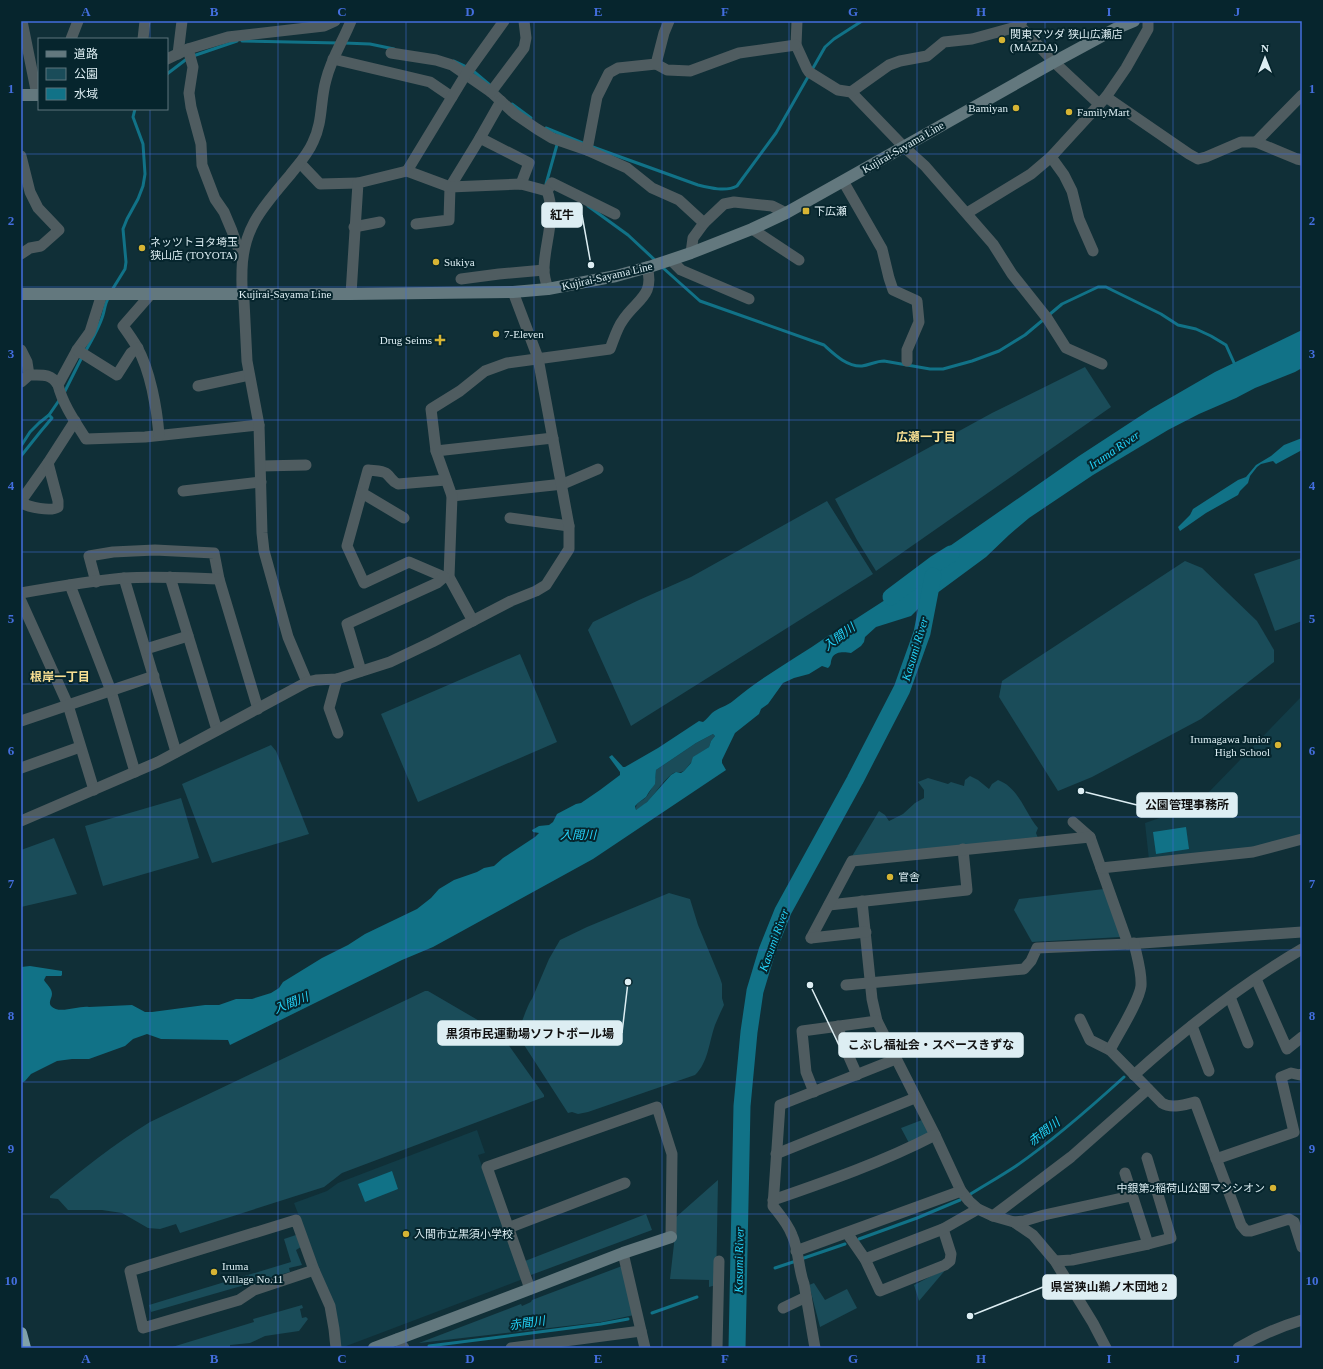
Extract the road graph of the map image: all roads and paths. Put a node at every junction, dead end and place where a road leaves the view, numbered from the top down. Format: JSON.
{"nodes":[{"id":1,"x":22,"y":21,"type":"edge"},
{"id":2,"x":78,"y":21,"type":"edge"},
{"id":3,"x":145,"y":21,"type":"edge"},
{"id":4,"x":182,"y":21,"type":"edge"},
{"id":5,"x":271,"y":21,"type":"edge"},
{"id":6,"x":335,"y":21,"type":"edge"},
{"id":7,"x":351,"y":21,"type":"edge"},
{"id":8,"x":504,"y":21,"type":"edge"},
{"id":9,"x":524,"y":21,"type":"edge"},
{"id":10,"x":669,"y":21,"type":"edge"},
{"id":11,"x":797,"y":21,"type":"edge"},
{"id":12,"x":1134,"y":21,"type":"edge"},
{"id":13,"x":1148,"y":21,"type":"edge"},
{"id":14,"x":1021,"y":23,"type":"edge"},
{"id":15,"x":268,"y":32,"type":"junction"},
{"id":16,"x":71,"y":38,"type":"edge"},
{"id":17,"x":143,"y":38,"type":"edge"},
{"id":18,"x":796,"y":45,"type":"junction"},
{"id":19,"x":391,"y":53,"type":"dead end"},
{"id":20,"x":186,"y":54,"type":"junction"},
{"id":21,"x":336,"y":54,"type":"junction"},
{"id":22,"x":168,"y":59,"type":"edge"},
{"id":23,"x":1054,"y":62,"type":"junction"},
{"id":24,"x":656,"y":64,"type":"junction"},
{"id":25,"x":468,"y":71,"type":"junction"},
{"id":26,"x":494,"y":88,"type":"junction"},
{"id":27,"x":851,"y":92,"type":"junction"},
{"id":28,"x":21,"y":95,"type":"edge"},
{"id":29,"x":38,"y":95,"type":"edge"},
{"id":30,"x":1302,"y":95,"type":"edge"},
{"id":31,"x":452,"y":97,"type":"junction"},
{"id":32,"x":1102,"y":101,"type":"junction"},
{"id":33,"x":501,"y":102,"type":"junction"},
{"id":34,"x":480,"y":138,"type":"junction"},
{"id":35,"x":1256,"y":142,"type":"junction"},
{"id":36,"x":587,"y":145,"type":"junction"},
{"id":37,"x":904,"y":146,"type":"junction"},
{"id":38,"x":21,"y":156,"type":"edge"},
{"id":39,"x":1051,"y":157,"type":"junction"},
{"id":40,"x":1302,"y":160,"type":"edge"},
{"id":41,"x":300,"y":163,"type":"junction"},
{"id":42,"x":407,"y":172,"type":"junction"},
{"id":43,"x":843,"y":181,"type":"junction"},
{"id":44,"x":358,"y":183,"type":"junction"},
{"id":45,"x":521,"y":184,"type":"junction"},
{"id":46,"x":450,"y":187,"type":"junction"},
{"id":47,"x":550,"y":187,"type":"junction"},
{"id":48,"x":786,"y":212,"type":"junction"},
{"id":49,"x":615,"y":214,"type":"dead end"},
{"id":50,"x":967,"y":214,"type":"junction"},
{"id":51,"x":380,"y":222,"type":"dead end"},
{"id":52,"x":704,"y":223,"type":"junction"},
{"id":53,"x":416,"y":224,"type":"dead end"},
{"id":54,"x":354,"y":227,"type":"junction"},
{"id":55,"x":752,"y":229,"type":"junction"},
{"id":56,"x":1093,"y":251,"type":"dead end"},
{"id":57,"x":691,"y":253,"type":"junction"},
{"id":58,"x":21,"y":254,"type":"edge"},
{"id":59,"x":799,"y":260,"type":"dead end"},
{"id":60,"x":669,"y":261,"type":"junction"},
{"id":61,"x":243,"y":262,"type":"junction"},
{"id":62,"x":650,"y":267,"type":"junction"},
{"id":63,"x":544,"y":270,"type":"junction"},
{"id":64,"x":461,"y":279,"type":"dead end"},
{"id":65,"x":548,"y":289,"type":"junction"},
{"id":66,"x":514,"y":292,"type":"junction"},
{"id":67,"x":21,"y":294,"type":"edge"},
{"id":68,"x":106,"y":294,"type":"junction"},
{"id":69,"x":151,"y":294,"type":"junction"},
{"id":70,"x":242,"y":294,"type":"junction"},
{"id":71,"x":351,"y":294,"type":"junction"},
{"id":72,"x":749,"y":299,"type":"dead end"},
{"id":73,"x":138,"y":348,"type":"junction"},
{"id":74,"x":21,"y":350,"type":"edge"},
{"id":75,"x":78,"y":351,"type":"junction"},
{"id":76,"x":538,"y":358,"type":"junction"},
{"id":77,"x":907,"y":361,"type":"dead end"},
{"id":78,"x":1102,"y":364,"type":"dead end"},
{"id":79,"x":249,"y":375,"type":"junction"},
{"id":80,"x":25,"y":378,"type":"edge"},
{"id":81,"x":198,"y":386,"type":"dead end"},
{"id":82,"x":59,"y":389,"type":"junction"},
{"id":83,"x":75,"y":421,"type":"junction"},
{"id":84,"x":259,"y":425,"type":"junction"},
{"id":85,"x":159,"y":435,"type":"junction"},
{"id":86,"x":553,"y":438,"type":"junction"},
{"id":87,"x":436,"y":451,"type":"junction"},
{"id":88,"x":48,"y":463,"type":"junction"},
{"id":89,"x":306,"y":465,"type":"dead end"},
{"id":90,"x":261,"y":466,"type":"junction"},
{"id":91,"x":598,"y":469,"type":"dead end"},
{"id":92,"x":446,"y":480,"type":"junction"},
{"id":93,"x":261,"y":482,"type":"junction"},
{"id":94,"x":563,"y":484,"type":"junction"},
{"id":95,"x":183,"y":491,"type":"dead end"},
{"id":96,"x":362,"y":493,"type":"junction"},
{"id":97,"x":452,"y":496,"type":"junction"},
{"id":98,"x":21,"y":502,"type":"edge"},
{"id":99,"x":404,"y":518,"type":"dead end"},
{"id":100,"x":510,"y":518,"type":"dead end"},
{"id":101,"x":569,"y":526,"type":"junction"},
{"id":102,"x":170,"y":577,"type":"junction"},
{"id":103,"x":447,"y":577,"type":"junction"},
{"id":104,"x":124,"y":578,"type":"junction"},
{"id":105,"x":219,"y":579,"type":"junction"},
{"id":106,"x":96,"y":582,"type":"junction"},
{"id":107,"x":70,"y":585,"type":"junction"},
{"id":108,"x":21,"y":593,"type":"edge"},
{"id":109,"x":21,"y":601,"type":"edge"},
{"id":110,"x":473,"y":621,"type":"junction"},
{"id":111,"x":188,"y":636,"type":"junction"},
{"id":112,"x":146,"y":649,"type":"junction"},
{"id":113,"x":361,"y":671,"type":"junction"},
{"id":114,"x":154,"y":676,"type":"junction"},
{"id":115,"x":337,"y":679,"type":"junction"},
{"id":116,"x":307,"y":682,"type":"junction"},
{"id":117,"x":111,"y":690,"type":"junction"},
{"id":118,"x":68,"y":706,"type":"junction"},
{"id":119,"x":258,"y":708,"type":"junction"},
{"id":120,"x":21,"y":721,"type":"edge"},
{"id":121,"x":217,"y":730,"type":"junction"},
{"id":122,"x":338,"y":732,"type":"dead end"},
{"id":123,"x":80,"y":747,"type":"junction"},
{"id":124,"x":176,"y":752,"type":"junction"},
{"id":125,"x":21,"y":768,"type":"edge"},
{"id":126,"x":135,"y":772,"type":"junction"},
{"id":127,"x":94,"y":790,"type":"junction"},
{"id":128,"x":21,"y":821,"type":"edge"},
{"id":129,"x":1072,"y":822,"type":"dead end"},
{"id":130,"x":1090,"y":837,"type":"junction"},
{"id":131,"x":1302,"y":838,"type":"edge"},
{"id":132,"x":963,"y":849,"type":"junction"},
{"id":133,"x":1101,"y":868,"type":"junction"},
{"id":134,"x":862,"y":901,"type":"junction"},
{"id":135,"x":829,"y":905,"type":"junction"},
{"id":136,"x":866,"y":932,"type":"junction"},
{"id":137,"x":1302,"y":932,"type":"edge"},
{"id":138,"x":1131,"y":944,"type":"junction"},
{"id":139,"x":1302,"y":949,"type":"edge"},
{"id":140,"x":1256,"y":979,"type":"junction"},
{"id":141,"x":871,"y":983,"type":"junction"},
{"id":142,"x":846,"y":985,"type":"dead end"},
{"id":143,"x":1230,"y":996,"type":"junction"},
{"id":144,"x":1080,"y":1019,"type":"dead end"},
{"id":145,"x":877,"y":1021,"type":"junction"},
{"id":146,"x":838,"y":1026,"type":"junction"},
{"id":147,"x":1192,"y":1026,"type":"junction"},
{"id":148,"x":1302,"y":1037,"type":"edge"},
{"id":149,"x":1248,"y":1043,"type":"dead end"},
{"id":150,"x":1110,"y":1050,"type":"junction"},
{"id":151,"x":896,"y":1059,"type":"junction"},
{"id":152,"x":1209,"y":1071,"type":"dead end"},
{"id":153,"x":1302,"y":1074,"type":"edge"},
{"id":154,"x":856,"y":1075,"type":"junction"},
{"id":155,"x":1134,"y":1075,"type":"junction"},
{"id":156,"x":1148,"y":1089,"type":"junction"},
{"id":157,"x":814,"y":1092,"type":"junction"},
{"id":158,"x":915,"y":1098,"type":"junction"},
{"id":159,"x":935,"y":1135,"type":"junction"},
{"id":160,"x":776,"y":1154,"type":"junction"},
{"id":161,"x":1147,"y":1158,"type":"dead end"},
{"id":162,"x":1216,"y":1159,"type":"junction"},
{"id":163,"x":1125,"y":1173,"type":"dead end"},
{"id":164,"x":625,"y":1183,"type":"dead end"},
{"id":165,"x":961,"y":1191,"type":"junction"},
{"id":166,"x":1131,"y":1196,"type":"junction"},
{"id":167,"x":773,"y":1200,"type":"junction"},
{"id":168,"x":978,"y":1209,"type":"junction"},
{"id":169,"x":993,"y":1216,"type":"junction"},
{"id":170,"x":1014,"y":1222,"type":"junction"},
{"id":171,"x":508,"y":1228,"type":"junction"},
{"id":172,"x":943,"y":1229,"type":"junction"},
{"id":173,"x":1299,"y":1229,"type":"edge"},
{"id":174,"x":847,"y":1233,"type":"junction"},
{"id":175,"x":670,"y":1237,"type":"joint"},
{"id":176,"x":1148,"y":1244,"type":"junction"},
{"id":177,"x":1302,"y":1247,"type":"edge"},
{"id":178,"x":796,"y":1251,"type":"junction"},
{"id":179,"x":623,"y":1253,"type":"junction"},
{"id":180,"x":865,"y":1259,"type":"junction"},
{"id":181,"x":719,"y":1261,"type":"dead end"},
{"id":182,"x":1055,"y":1261,"type":"junction"},
{"id":183,"x":314,"y":1270,"type":"junction"},
{"id":184,"x":530,"y":1289,"type":"junction"},
{"id":185,"x":806,"y":1297,"type":"junction"},
{"id":186,"x":783,"y":1308,"type":"dead end"},
{"id":187,"x":1302,"y":1320,"type":"edge"},
{"id":188,"x":641,"y":1331,"type":"junction"},
{"id":189,"x":21,"y":1334,"type":"edge"},
{"id":190,"x":401,"y":1343,"type":"edge"},
{"id":191,"x":1255,"y":1343,"type":"edge"},
{"id":192,"x":24,"y":1348,"type":"edge"},
{"id":193,"x":336,"y":1348,"type":"edge"},
{"id":194,"x":374,"y":1348,"type":"edge"},
{"id":195,"x":512,"y":1348,"type":"edge"},
{"id":196,"x":645,"y":1348,"type":"edge"},
{"id":197,"x":717,"y":1348,"type":"edge"},
{"id":198,"x":815,"y":1348,"type":"edge"},
{"id":199,"x":1106,"y":1348,"type":"edge"},
{"id":200,"x":1238,"y":1348,"type":"edge"}],
"edges":[{"from":1,"to":29,"type":"street"},
{"from":2,"to":16,"type":"street"},
{"from":3,"to":17,"type":"street"},
{"from":4,"to":20,"type":"street"},
{"from":5,"to":15,"type":"street"},
{"from":6,"to":15,"type":"street"},
{"from":7,"to":21,"type":"street"},
{"from":8,"to":25,"type":"street"},
{"from":9,"to":26,"type":"street"},
{"from":10,"to":24,"type":"street"},
{"from":11,"to":18,"type":"street"},
{"from":12,"to":23,"type":"main road","name":"Kujirai-Sayama Line"},
{"from":13,"to":32,"type":"street"},
{"from":14,"to":23,"type":"street"},
{"from":14,"to":27,"type":"street"},
{"from":15,"to":20,"type":"street"},
{"from":18,"to":24,"type":"street"},
{"from":18,"to":27,"type":"street"},
{"from":19,"to":25,"type":"street"},
{"from":20,"to":22,"type":"street"},
{"from":20,"to":61,"type":"street"},
{"from":21,"to":31,"type":"street"},
{"from":21,"to":41,"type":"street"},
{"from":23,"to":32,"type":"street"},
{"from":23,"to":37,"type":"main road","name":"Kujirai-Sayama Line"},
{"from":24,"to":36,"type":"street"},
{"from":25,"to":26,"type":"street"},
{"from":25,"to":31,"type":"street"},
{"from":26,"to":33,"type":"street"},
{"from":27,"to":37,"type":"street"},
{"from":28,"to":29,"type":"main road"},
{"from":30,"to":35,"type":"street"},
{"from":31,"to":42,"type":"street"},
{"from":32,"to":35,"type":"street"},
{"from":32,"to":39,"type":"street"},
{"from":33,"to":34,"type":"street"},
{"from":33,"to":36,"type":"street"},
{"from":34,"to":45,"type":"street"},
{"from":34,"to":46,"type":"street"},
{"from":35,"to":40,"type":"street"},
{"from":36,"to":52,"type":"street"},
{"from":37,"to":43,"type":"main road","name":"Kujirai-Sayama Line"},
{"from":37,"to":50,"type":"street"},
{"from":38,"to":58,"type":"street"},
{"from":39,"to":50,"type":"street"},
{"from":39,"to":56,"type":"street"},
{"from":41,"to":44,"type":"street"},
{"from":41,"to":61,"type":"street"},
{"from":42,"to":44,"type":"street"},
{"from":42,"to":46,"type":"street"},
{"from":43,"to":48,"type":"main road","name":"Kujirai-Sayama Line"},
{"from":43,"to":77,"type":"street"},
{"from":44,"to":54,"type":"street"},
{"from":45,"to":46,"type":"street"},
{"from":45,"to":47,"type":"street"},
{"from":46,"to":53,"type":"street"},
{"from":47,"to":49,"type":"street"},
{"from":47,"to":63,"type":"street"},
{"from":48,"to":52,"type":"street"},
{"from":48,"to":55,"type":"main road","name":"Kujirai-Sayama Line"},
{"from":50,"to":78,"type":"street"},
{"from":51,"to":54,"type":"street"},
{"from":52,"to":57,"type":"street"},
{"from":54,"to":71,"type":"street"},
{"from":55,"to":57,"type":"main road","name":"Kujirai-Sayama Line"},
{"from":55,"to":59,"type":"street"},
{"from":57,"to":60,"type":"main road","name":"Kujirai-Sayama Line"},
{"from":60,"to":62,"type":"main road","name":"Kujirai-Sayama Line"},
{"from":60,"to":72,"type":"street"},
{"from":61,"to":70,"type":"street"},
{"from":62,"to":65,"type":"main road","name":"Kujirai-Sayama Line"},
{"from":62,"to":76,"type":"street"},
{"from":63,"to":64,"type":"street"},
{"from":63,"to":65,"type":"street"},
{"from":65,"to":66,"type":"main road","name":"Kujirai-Sayama Line"},
{"from":66,"to":71,"type":"main road","name":"Kujirai-Sayama Line"},
{"from":66,"to":76,"type":"street"},
{"from":67,"to":68,"type":"main road","name":"Kujirai-Sayama Line"},
{"from":68,"to":69,"type":"main road","name":"Kujirai-Sayama Line"},
{"from":68,"to":75,"type":"street"},
{"from":69,"to":70,"type":"main road","name":"Kujirai-Sayama Line"},
{"from":69,"to":73,"type":"street"},
{"from":70,"to":71,"type":"main road","name":"Kujirai-Sayama Line"},
{"from":70,"to":79,"type":"street"},
{"from":73,"to":75,"type":"street"},
{"from":73,"to":85,"type":"street"},
{"from":74,"to":80,"type":"street"},
{"from":75,"to":82,"type":"street"},
{"from":76,"to":86,"type":"street"},
{"from":76,"to":87,"type":"street"},
{"from":79,"to":81,"type":"street"},
{"from":79,"to":84,"type":"street"},
{"from":80,"to":82,"type":"street"},
{"from":82,"to":83,"type":"street"},
{"from":83,"to":85,"type":"street"},
{"from":83,"to":88,"type":"street"},
{"from":84,"to":85,"type":"street"},
{"from":84,"to":90,"type":"street"},
{"from":86,"to":87,"type":"street"},
{"from":86,"to":94,"type":"street"},
{"from":87,"to":92,"type":"street"},
{"from":88,"to":98,"type":"street"},
{"from":88,"to":98,"type":"street"},
{"from":89,"to":90,"type":"street"},
{"from":90,"to":93,"type":"street"},
{"from":91,"to":94,"type":"street"},
{"from":92,"to":96,"type":"street"},
{"from":92,"to":97,"type":"street"},
{"from":93,"to":95,"type":"street"},
{"from":93,"to":116,"type":"street"},
{"from":94,"to":97,"type":"street"},
{"from":94,"to":101,"type":"street"},
{"from":96,"to":99,"type":"street"},
{"from":96,"to":103,"type":"street"},
{"from":97,"to":103,"type":"street"},
{"from":100,"to":101,"type":"street"},
{"from":101,"to":110,"type":"street"},
{"from":102,"to":104,"type":"street"},
{"from":102,"to":105,"type":"street"},
{"from":102,"to":111,"type":"street"},
{"from":103,"to":110,"type":"street"},
{"from":103,"to":113,"type":"street"},
{"from":104,"to":106,"type":"street"},
{"from":104,"to":112,"type":"street"},
{"from":105,"to":106,"type":"street"},
{"from":105,"to":119,"type":"street"},
{"from":106,"to":107,"type":"street"},
{"from":107,"to":108,"type":"street"},
{"from":107,"to":117,"type":"street"},
{"from":109,"to":118,"type":"street"},
{"from":110,"to":113,"type":"street"},
{"from":111,"to":112,"type":"street"},
{"from":111,"to":121,"type":"street"},
{"from":112,"to":114,"type":"street"},
{"from":113,"to":115,"type":"street"},
{"from":114,"to":117,"type":"street"},
{"from":114,"to":124,"type":"street"},
{"from":115,"to":116,"type":"street"},
{"from":115,"to":122,"type":"street"},
{"from":116,"to":119,"type":"street"},
{"from":117,"to":118,"type":"street"},
{"from":117,"to":126,"type":"street"},
{"from":118,"to":120,"type":"street"},
{"from":118,"to":123,"type":"street"},
{"from":119,"to":121,"type":"street"},
{"from":121,"to":124,"type":"street"},
{"from":123,"to":125,"type":"street"},
{"from":123,"to":127,"type":"street"},
{"from":124,"to":126,"type":"street"},
{"from":126,"to":127,"type":"street"},
{"from":127,"to":128,"type":"street"},
{"from":129,"to":130,"type":"street"},
{"from":130,"to":132,"type":"street"},
{"from":130,"to":133,"type":"street"},
{"from":131,"to":133,"type":"street"},
{"from":132,"to":134,"type":"street"},
{"from":132,"to":135,"type":"street"},
{"from":133,"to":138,"type":"street"},
{"from":134,"to":135,"type":"street"},
{"from":134,"to":136,"type":"street"},
{"from":135,"to":136,"type":"street"},
{"from":136,"to":141,"type":"street"},
{"from":137,"to":138,"type":"street"},
{"from":138,"to":141,"type":"street"},
{"from":138,"to":150,"type":"street"},
{"from":139,"to":140,"type":"street"},
{"from":140,"to":143,"type":"street"},
{"from":140,"to":148,"type":"street"},
{"from":141,"to":142,"type":"street"},
{"from":141,"to":145,"type":"street"},
{"from":143,"to":147,"type":"street"},
{"from":143,"to":149,"type":"street"},
{"from":144,"to":150,"type":"street"},
{"from":145,"to":146,"type":"street"},
{"from":145,"to":151,"type":"street"},
{"from":146,"to":154,"type":"street"},
{"from":146,"to":157,"type":"street"},
{"from":147,"to":152,"type":"street"},
{"from":147,"to":155,"type":"street"},
{"from":150,"to":155,"type":"street"},
{"from":151,"to":154,"type":"street"},
{"from":151,"to":158,"type":"street"},
{"from":153,"to":162,"type":"street"},
{"from":154,"to":157,"type":"street"},
{"from":155,"to":156,"type":"street"},
{"from":156,"to":162,"type":"street"},
{"from":156,"to":169,"type":"street"},
{"from":157,"to":160,"type":"street"},
{"from":158,"to":159,"type":"street"},
{"from":158,"to":160,"type":"street"},
{"from":159,"to":165,"type":"street"},
{"from":159,"to":167,"type":"street"},
{"from":160,"to":167,"type":"street"},
{"from":161,"to":176,"type":"street"},
{"from":162,"to":173,"type":"street"},
{"from":163,"to":166,"type":"street"},
{"from":164,"to":171,"type":"street"},
{"from":165,"to":168,"type":"street"},
{"from":165,"to":174,"type":"street"},
{"from":166,"to":170,"type":"street"},
{"from":166,"to":176,"type":"street"},
{"from":167,"to":178,"type":"street"},
{"from":168,"to":169,"type":"street"},
{"from":168,"to":172,"type":"street"},
{"from":169,"to":170,"type":"street"},
{"from":170,"to":182,"type":"street"},
{"from":171,"to":175,"type":"street"},
{"from":171,"to":184,"type":"street"},
{"from":172,"to":180,"type":"street"},
{"from":172,"to":180,"type":"street"},
{"from":173,"to":177,"type":"street"},
{"from":174,"to":178,"type":"street"},
{"from":174,"to":180,"type":"street"},
{"from":175,"to":179,"type":"main road"},
{"from":176,"to":182,"type":"street"},
{"from":178,"to":185,"type":"street"},
{"from":179,"to":184,"type":"main road"},
{"from":179,"to":188,"type":"street"},
{"from":181,"to":197,"type":"street"},
{"from":182,"to":199,"type":"street"},
{"from":183,"to":183,"type":"street"},
{"from":183,"to":193,"type":"street"},
{"from":184,"to":190,"type":"main road"},
{"from":185,"to":186,"type":"street"},
{"from":185,"to":198,"type":"street"},
{"from":187,"to":191,"type":"street"},
{"from":188,"to":195,"type":"street"},
{"from":188,"to":196,"type":"street"},
{"from":189,"to":192,"type":"highway"},
{"from":190,"to":194,"type":"main road"},
{"from":191,"to":200,"type":"street"}]}
